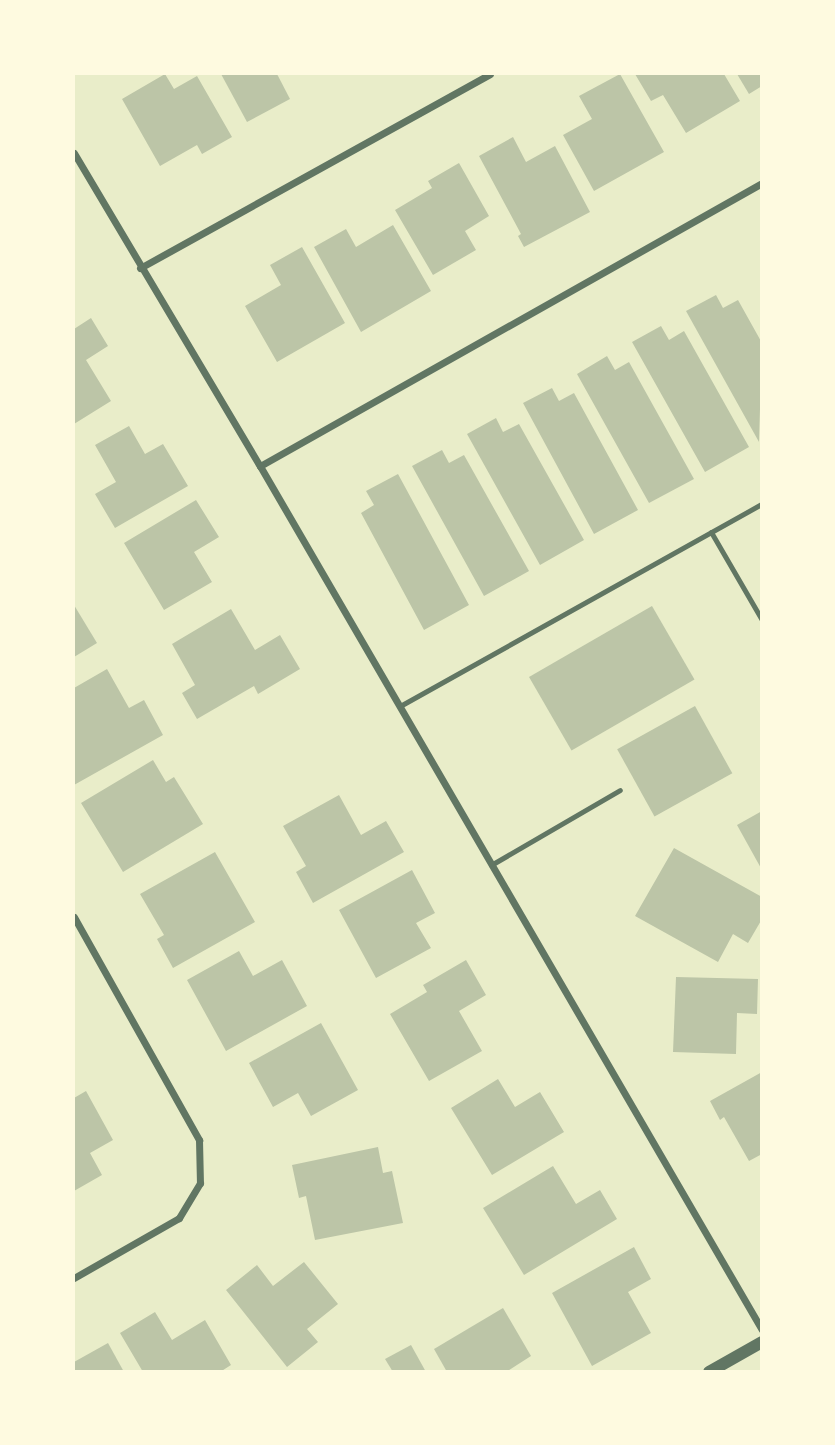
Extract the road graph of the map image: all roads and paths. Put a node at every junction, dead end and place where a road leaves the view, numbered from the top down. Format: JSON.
{"nodes":[{"id":1,"x":490,"y":74,"type":"edge"},
{"id":2,"x":74,"y":153,"type":"edge"},
{"id":3,"x":761,"y":183,"type":"edge"},
{"id":4,"x":140,"y":268,"type":"junction"},
{"id":5,"x":260,"y":466,"type":"junction"},
{"id":6,"x":761,"y":504,"type":"edge"},
{"id":7,"x":711,"y":532,"type":"junction"},
{"id":8,"x":761,"y":620,"type":"edge"},
{"id":9,"x":400,"y":706,"type":"junction"},
{"id":10,"x":620,"y":790,"type":"dead end"},
{"id":11,"x":491,"y":865,"type":"junction"},
{"id":12,"x":74,"y":917,"type":"edge"},
{"id":13,"x":74,"y":1278,"type":"edge"},
{"id":14,"x":761,"y":1330,"type":"edge"},
{"id":15,"x":761,"y":1342,"type":"edge"},
{"id":16,"x":709,"y":1371,"type":"edge"}],
"edges":[{"from":1,"to":4,"type":"street"},
{"from":2,"to":4,"type":"street"},
{"from":3,"to":5,"type":"street"},
{"from":4,"to":5,"type":"street"},
{"from":5,"to":9,"type":"street"},
{"from":6,"to":7,"type":"lane"},
{"from":7,"to":8,"type":"lane"},
{"from":7,"to":9,"type":"lane"},
{"from":9,"to":11,"type":"street"},
{"from":10,"to":11,"type":"lane"},
{"from":11,"to":14,"type":"street"},
{"from":12,"to":13,"type":"street"},
{"from":15,"to":16,"type":"street"}]}
